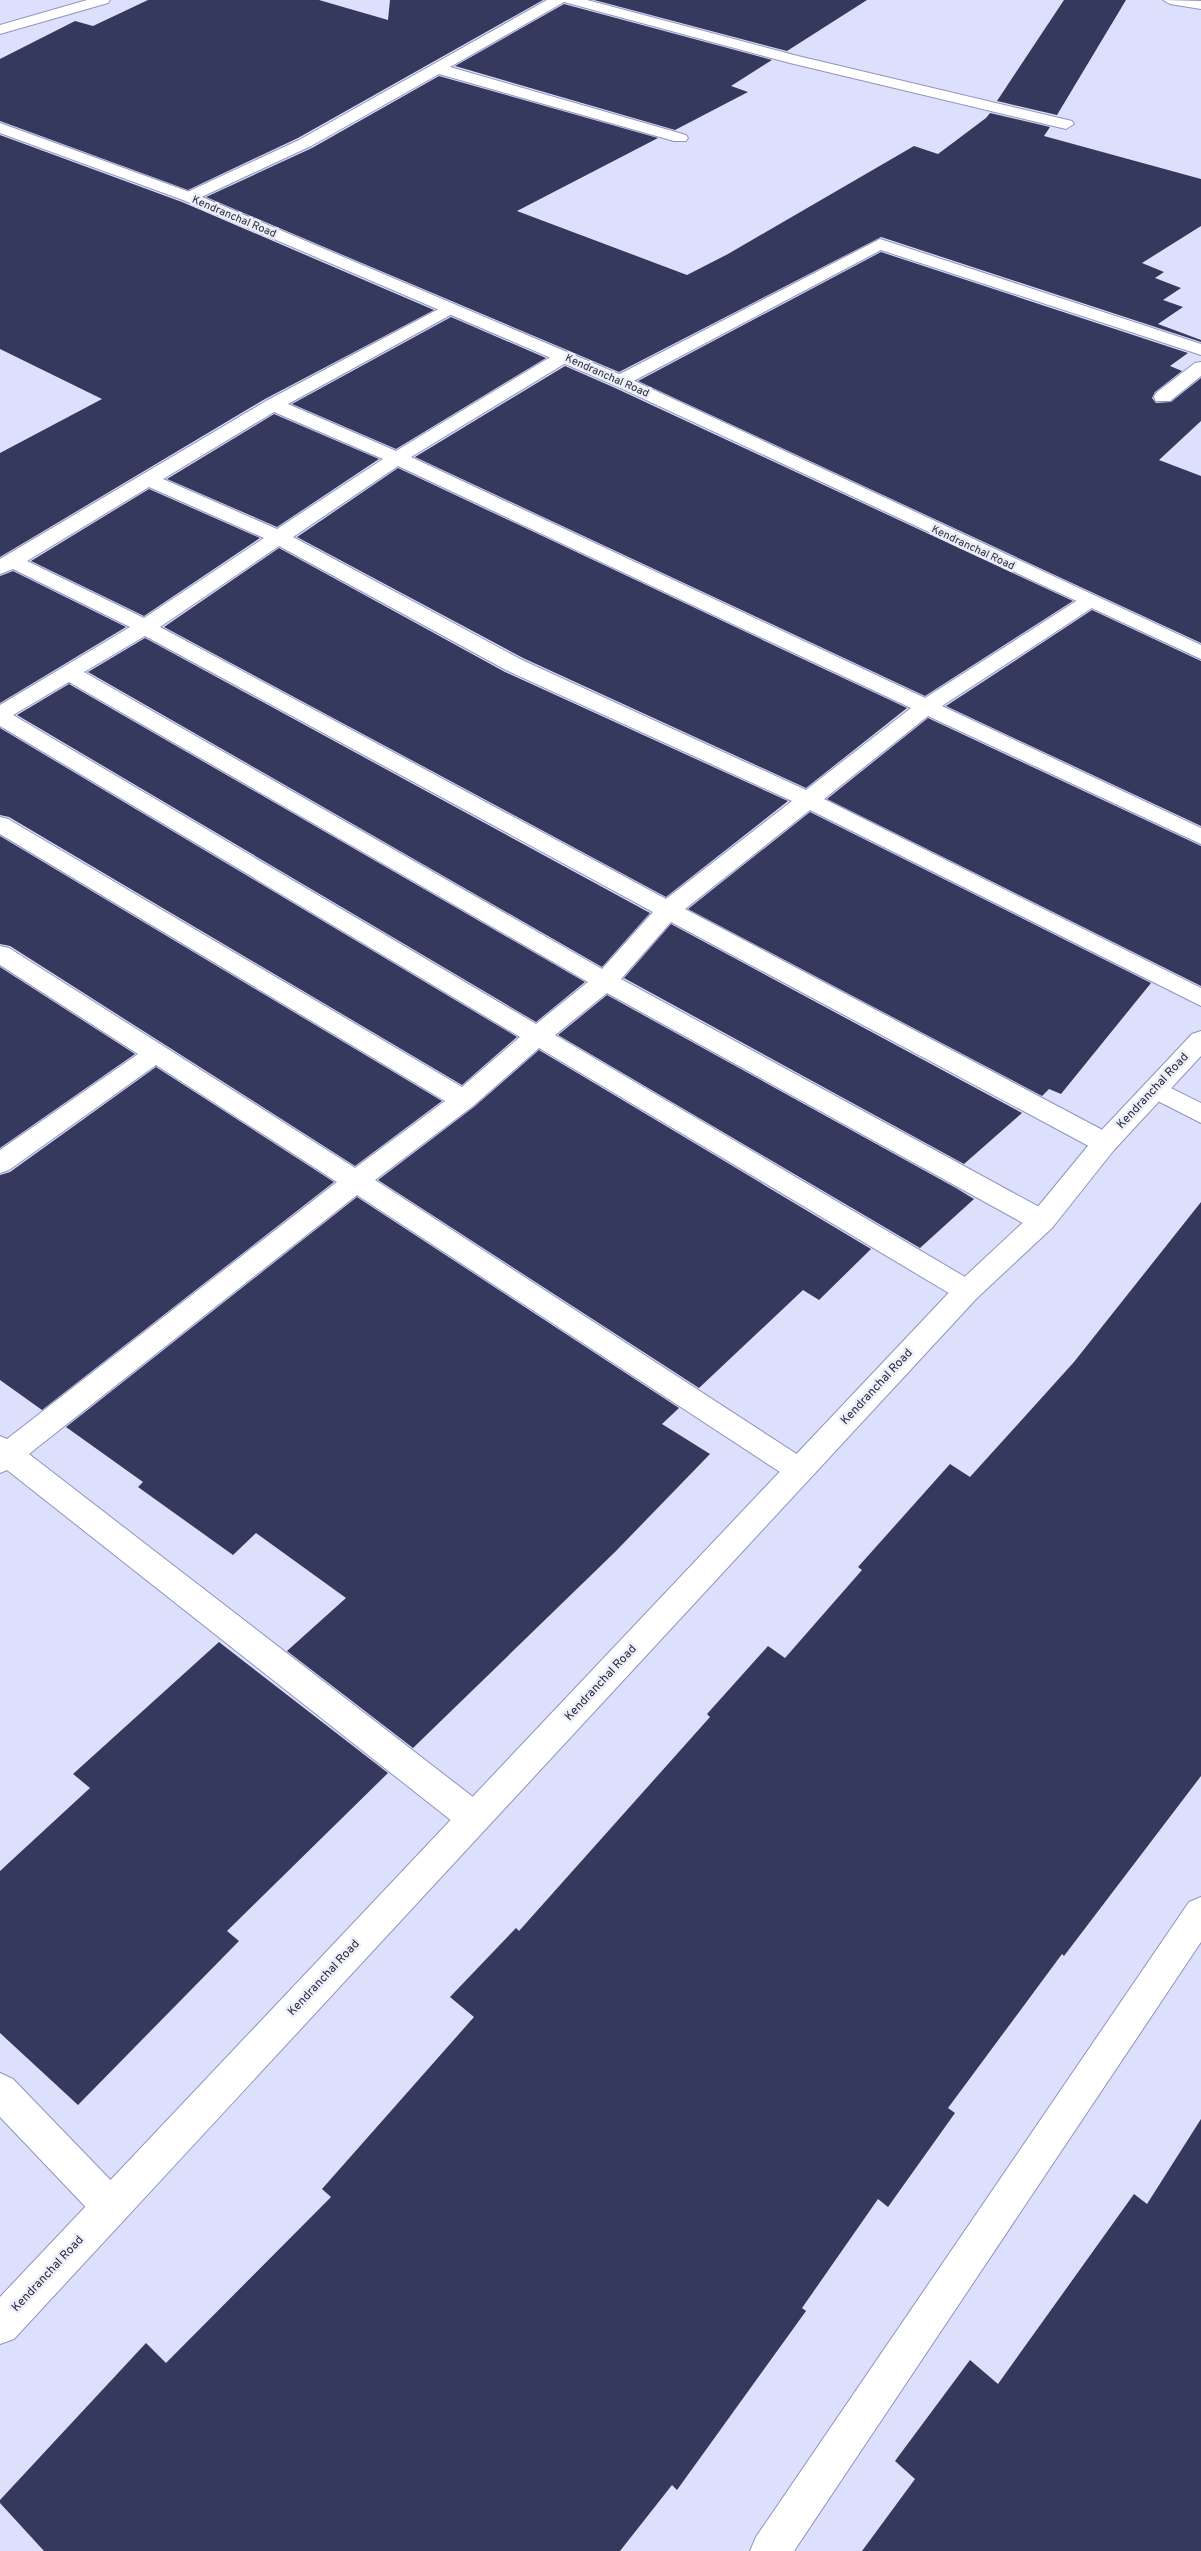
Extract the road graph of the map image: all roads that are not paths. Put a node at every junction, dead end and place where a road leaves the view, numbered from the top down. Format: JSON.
{"nodes":[{"id":1,"x":103,"y":0,"type":"edge"},
{"id":2,"x":558,"y":0,"type":"edge"},
{"id":3,"x":570,"y":0,"type":"edge"},
{"id":4,"x":1170,"y":0,"type":"edge"},
{"id":5,"x":1201,"y":5,"type":"edge"},
{"id":6,"x":0,"y":30,"type":"edge"},
{"id":7,"x":436,"y":68,"type":"junction"},
{"id":8,"x":1066,"y":124,"type":"dead end"},
{"id":9,"x":0,"y":128,"type":"edge"},
{"id":10,"x":680,"y":138,"type":"dead end"},
{"id":11,"x":189,"y":197,"type":"junction"},
{"id":12,"x":448,"y":309,"type":"junction"},
{"id":13,"x":1201,"y":350,"type":"edge"},
{"id":14,"x":564,"y":357,"type":"junction"},
{"id":15,"x":1201,"y":367,"type":"edge"},
{"id":16,"x":620,"y":381,"type":"junction"},
{"id":17,"x":1164,"y":397,"type":"dead end"},
{"id":18,"x":273,"y":405,"type":"junction"},
{"id":19,"x":397,"y":458,"type":"junction"},
{"id":20,"x":146,"y":479,"type":"junction"},
{"id":21,"x":278,"y":537,"type":"junction"},
{"id":22,"x":8,"y":557,"type":"edge"},
{"id":23,"x":1088,"y":602,"type":"junction"},
{"id":24,"x":145,"y":627,"type":"junction"},
{"id":25,"x":1201,"y":653,"type":"edge"},
{"id":26,"x":68,"y":672,"type":"junction"},
{"id":27,"x":926,"y":707,"type":"junction"},
{"id":28,"x":0,"y":716,"type":"edge"},
{"id":29,"x":809,"y":800,"type":"junction"},
{"id":30,"x":0,"y":824,"type":"edge"},
{"id":31,"x":1201,"y":837,"type":"edge"},
{"id":32,"x":668,"y":910,"type":"junction"},
{"id":33,"x":0,"y":954,"type":"edge"},
{"id":34,"x":605,"y":982,"type":"junction"},
{"id":35,"x":1201,"y":998,"type":"edge"},
{"id":36,"x":536,"y":1037,"type":"junction"},
{"id":37,"x":1201,"y":1040,"type":"edge"},
{"id":38,"x":156,"y":1053,"type":"junction"},
{"id":39,"x":1155,"y":1089,"type":"junction"},
{"id":40,"x":464,"y":1100,"type":"junction"},
{"id":41,"x":1201,"y":1114,"type":"edge"},
{"id":42,"x":1105,"y":1143,"type":"junction"},
{"id":43,"x":0,"y":1163,"type":"edge"},
{"id":44,"x":356,"y":1182,"type":"junction"},
{"id":45,"x":1042,"y":1221,"type":"junction"},
{"id":46,"x":966,"y":1291,"type":"junction"},
{"id":47,"x":3,"y":1455,"type":"edge"},
{"id":48,"x":799,"y":1470,"type":"junction"},
{"id":49,"x":474,"y":1818,"type":"junction"},
{"id":50,"x":1201,"y":1913,"type":"edge"},
{"id":51,"x":0,"y":2091,"type":"edge"},
{"id":52,"x":111,"y":2207,"type":"junction"},
{"id":53,"x":0,"y":2325,"type":"edge"},
{"id":54,"x":770,"y":2551,"type":"edge"}],
"edges":[{"from":1,"to":6,"type":"street"},
{"from":2,"to":7,"type":"street"},
{"from":3,"to":8,"type":"street"},
{"from":4,"to":5,"type":"street"},
{"from":7,"to":10,"type":"street"},
{"from":7,"to":11,"type":"street"},
{"from":9,"to":11,"type":"street","name":"Kendranchal Road"},
{"from":11,"to":12,"type":"street","name":"Kendranchal Road"},
{"from":12,"to":14,"type":"street","name":"Kendranchal Road"},
{"from":12,"to":18,"type":"street"},
{"from":13,"to":16,"type":"street"},
{"from":14,"to":16,"type":"street","name":"Kendranchal Road"},
{"from":14,"to":19,"type":"street"},
{"from":15,"to":17,"type":"street"},
{"from":16,"to":23,"type":"street","name":"Kendranchal Road"},
{"from":18,"to":19,"type":"street"},
{"from":18,"to":20,"type":"street"},
{"from":19,"to":21,"type":"street"},
{"from":19,"to":27,"type":"street"},
{"from":20,"to":21,"type":"street"},
{"from":20,"to":22,"type":"street"},
{"from":21,"to":24,"type":"street"},
{"from":21,"to":29,"type":"street"},
{"from":22,"to":24,"type":"street"},
{"from":23,"to":25,"type":"street","name":"Kendranchal Road"},
{"from":23,"to":27,"type":"street"},
{"from":24,"to":26,"type":"street"},
{"from":24,"to":32,"type":"street"},
{"from":26,"to":28,"type":"street"},
{"from":26,"to":34,"type":"street"},
{"from":27,"to":29,"type":"street"},
{"from":27,"to":31,"type":"street"},
{"from":28,"to":36,"type":"street"},
{"from":29,"to":32,"type":"street"},
{"from":29,"to":35,"type":"street"},
{"from":30,"to":40,"type":"street"},
{"from":32,"to":34,"type":"street"},
{"from":32,"to":42,"type":"street"},
{"from":33,"to":38,"type":"street"},
{"from":34,"to":36,"type":"street"},
{"from":34,"to":45,"type":"street"},
{"from":36,"to":40,"type":"street"},
{"from":36,"to":46,"type":"street"},
{"from":37,"to":39,"type":"street","name":"Kendranchal Road"},
{"from":38,"to":43,"type":"street"},
{"from":38,"to":44,"type":"street"},
{"from":39,"to":41,"type":"street"},
{"from":39,"to":42,"type":"street","name":"Kendranchal Road"},
{"from":40,"to":44,"type":"street"},
{"from":42,"to":45,"type":"street","name":"Kendranchal Road"},
{"from":44,"to":47,"type":"street"},
{"from":44,"to":48,"type":"street"},
{"from":45,"to":46,"type":"street","name":"Kendranchal Road"},
{"from":46,"to":48,"type":"street","name":"Kendranchal Road"},
{"from":47,"to":49,"type":"street"},
{"from":48,"to":49,"type":"street","name":"Kendranchal Road"},
{"from":49,"to":52,"type":"street","name":"Kendranchal Road"},
{"from":50,"to":54,"type":"street"},
{"from":51,"to":52,"type":"street"},
{"from":52,"to":53,"type":"street","name":"Kendranchal Road"}]}
